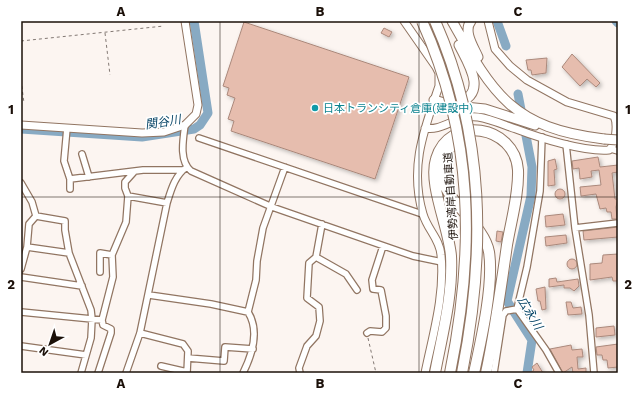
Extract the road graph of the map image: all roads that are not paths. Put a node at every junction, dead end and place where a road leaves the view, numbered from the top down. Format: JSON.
{"nodes":[{"id":1,"x":185,"y":21,"type":"edge"},
{"id":2,"x":404,"y":21,"type":"edge"},
{"id":3,"x":422,"y":21,"type":"edge"},
{"id":4,"x":435,"y":21,"type":"edge"},
{"id":5,"x":447,"y":21,"type":"edge"},
{"id":6,"x":452,"y":21,"type":"edge"},
{"id":7,"x":471,"y":21,"type":"edge"},
{"id":8,"x":488,"y":21,"type":"edge"},
{"id":9,"x":434,"y":100,"type":"junction"},
{"id":10,"x":514,"y":107,"type":"junction"},
{"id":11,"x":529,"y":120,"type":"junction"},
{"id":12,"x":21,"y":125,"type":"edge"},
{"id":13,"x":425,"y":128,"type":"junction"},
{"id":14,"x":185,"y":130,"type":"junction"},
{"id":15,"x":67,"y":131,"type":"junction"},
{"id":16,"x":542,"y":137,"type":"junction"},
{"id":17,"x":199,"y":138,"type":"dead end"},
{"id":18,"x":618,"y":140,"type":"edge"},
{"id":19,"x":566,"y":144,"type":"junction"},
{"id":20,"x":615,"y":150,"type":"edge"},
{"id":21,"x":82,"y":154,"type":"dead end"},
{"id":22,"x":285,"y":166,"type":"junction"},
{"id":23,"x":185,"y":169,"type":"junction"},
{"id":24,"x":134,"y":172,"type":"junction"},
{"id":25,"x":89,"y":177,"type":"junction"},
{"id":26,"x":70,"y":179,"type":"junction"},
{"id":27,"x":21,"y":183,"type":"edge"},
{"id":28,"x":70,"y":190,"type":"dead end"},
{"id":29,"x":128,"y":196,"type":"junction"},
{"id":30,"x":167,"y":203,"type":"junction"},
{"id":31,"x":272,"y":207,"type":"junction"},
{"id":32,"x":422,"y":214,"type":"junction"},
{"id":33,"x":36,"y":216,"type":"junction"},
{"id":34,"x":618,"y":223,"type":"edge"},
{"id":35,"x":322,"y":224,"type":"junction"},
{"id":36,"x":575,"y":228,"type":"junction"},
{"id":37,"x":383,"y":246,"type":"junction"},
{"id":38,"x":27,"y":247,"type":"junction"},
{"id":39,"x":69,"y":253,"type":"junction"},
{"id":40,"x":112,"y":255,"type":"junction"},
{"id":41,"x":316,"y":257,"type":"junction"},
{"id":42,"x":442,"y":262,"type":"junction"},
{"id":43,"x":21,"y":269,"type":"edge"},
{"id":44,"x":100,"y":272,"type":"dead end"},
{"id":45,"x":21,"y":277,"type":"edge"},
{"id":46,"x":82,"y":286,"type":"junction"},
{"id":47,"x":357,"y":290,"type":"dead end"},
{"id":48,"x":148,"y":295,"type":"junction"},
{"id":49,"x":515,"y":310,"type":"junction"},
{"id":50,"x":21,"y":312,"type":"edge"},
{"id":51,"x":248,"y":312,"type":"junction"},
{"id":52,"x":92,"y":319,"type":"junction"},
{"id":53,"x":102,"y":320,"type":"junction"},
{"id":54,"x":140,"y":333,"type":"junction"},
{"id":55,"x":367,"y":333,"type":"road end"},
{"id":56,"x":21,"y":346,"type":"edge"},
{"id":57,"x":253,"y":349,"type":"junction"},
{"id":58,"x":86,"y":355,"type":"junction"},
{"id":59,"x":188,"y":358,"type":"junction"},
{"id":60,"x":161,"y":366,"type":"dead end"},
{"id":61,"x":81,"y":373,"type":"edge"},
{"id":62,"x":98,"y":373,"type":"edge"},
{"id":63,"x":126,"y":373,"type":"edge"},
{"id":64,"x":187,"y":373,"type":"edge"},
{"id":65,"x":243,"y":373,"type":"edge"},
{"id":66,"x":300,"y":373,"type":"edge"},
{"id":67,"x":425,"y":373,"type":"edge"},
{"id":68,"x":435,"y":373,"type":"edge"},
{"id":69,"x":450,"y":373,"type":"edge"},
{"id":70,"x":462,"y":373,"type":"edge"},
{"id":71,"x":474,"y":373,"type":"edge"},
{"id":72,"x":481,"y":373,"type":"edge"},
{"id":73,"x":486,"y":373,"type":"edge"},
{"id":74,"x":494,"y":373,"type":"edge"},
{"id":75,"x":559,"y":373,"type":"edge"},
{"id":76,"x":594,"y":373,"type":"edge"}],
"edges":[{"from":1,"to":14,"type":"street"},
{"from":2,"to":9,"type":"street"},
{"from":3,"to":69,"type":"highway","name":"伊勢湾岸自動車道","bridge":true},
{"from":4,"to":70,"type":"highway","bridge":true},
{"from":5,"to":9,"type":"highway"},
{"from":6,"to":10,"type":"highway"},
{"from":7,"to":10,"type":"highway"},
{"from":8,"to":20,"type":"street"},
{"from":9,"to":11,"type":"highway"},
{"from":9,"to":13,"type":"street"},
{"from":10,"to":11,"type":"highway"},
{"from":11,"to":18,"type":"highway","bridge":true},
{"from":12,"to":15,"type":"street"},
{"from":13,"to":16,"type":"street"},
{"from":13,"to":32,"type":"street"},
{"from":14,"to":15,"type":"street"},
{"from":14,"to":23,"type":"street"},
{"from":15,"to":26,"type":"street"},
{"from":16,"to":19,"type":"street"},
{"from":16,"to":49,"type":"street"},
{"from":17,"to":22,"type":"street"},
{"from":19,"to":20,"type":"street"},
{"from":19,"to":36,"type":"street"},
{"from":21,"to":25,"type":"street"},
{"from":22,"to":31,"type":"street"},
{"from":22,"to":32,"type":"street"},
{"from":23,"to":24,"type":"street"},
{"from":23,"to":30,"type":"street"},
{"from":23,"to":31,"type":"street"},
{"from":24,"to":25,"type":"street"},
{"from":24,"to":29,"type":"street"},
{"from":25,"to":26,"type":"street"},
{"from":26,"to":28,"type":"street"},
{"from":27,"to":33,"type":"street"},
{"from":29,"to":30,"type":"street"},
{"from":29,"to":40,"type":"street"},
{"from":30,"to":48,"type":"street"},
{"from":31,"to":35,"type":"street"},
{"from":31,"to":51,"type":"street"},
{"from":32,"to":42,"type":"street"},
{"from":33,"to":38,"type":"street"},
{"from":33,"to":39,"type":"street"},
{"from":34,"to":36,"type":"street"},
{"from":35,"to":37,"type":"street"},
{"from":35,"to":41,"type":"street"},
{"from":36,"to":76,"type":"street"},
{"from":37,"to":42,"type":"street"},
{"from":37,"to":55,"type":"street"},
{"from":38,"to":39,"type":"street"},
{"from":38,"to":43,"type":"street"},
{"from":39,"to":46,"type":"street"},
{"from":40,"to":44,"type":"street"},
{"from":40,"to":53,"type":"street"},
{"from":41,"to":47,"type":"street"},
{"from":41,"to":66,"type":"street"},
{"from":42,"to":67,"type":"street"},
{"from":45,"to":46,"type":"street"},
{"from":46,"to":52,"type":"street"},
{"from":48,"to":51,"type":"street"},
{"from":48,"to":54,"type":"street"},
{"from":49,"to":74,"type":"street"},
{"from":49,"to":75,"type":"street"},
{"from":50,"to":52,"type":"street"},
{"from":51,"to":57,"type":"street"},
{"from":52,"to":53,"type":"street"},
{"from":52,"to":58,"type":"street"},
{"from":53,"to":62,"type":"street"},
{"from":54,"to":59,"type":"street"},
{"from":54,"to":63,"type":"street"},
{"from":56,"to":58,"type":"street"},
{"from":57,"to":59,"type":"street"},
{"from":57,"to":65,"type":"street"},
{"from":58,"to":61,"type":"street"},
{"from":59,"to":64,"type":"street"},
{"from":60,"to":64,"type":"street"},
{"from":68,"to":73,"type":"highway"},
{"from":71,"to":72,"type":"highway"}]}
